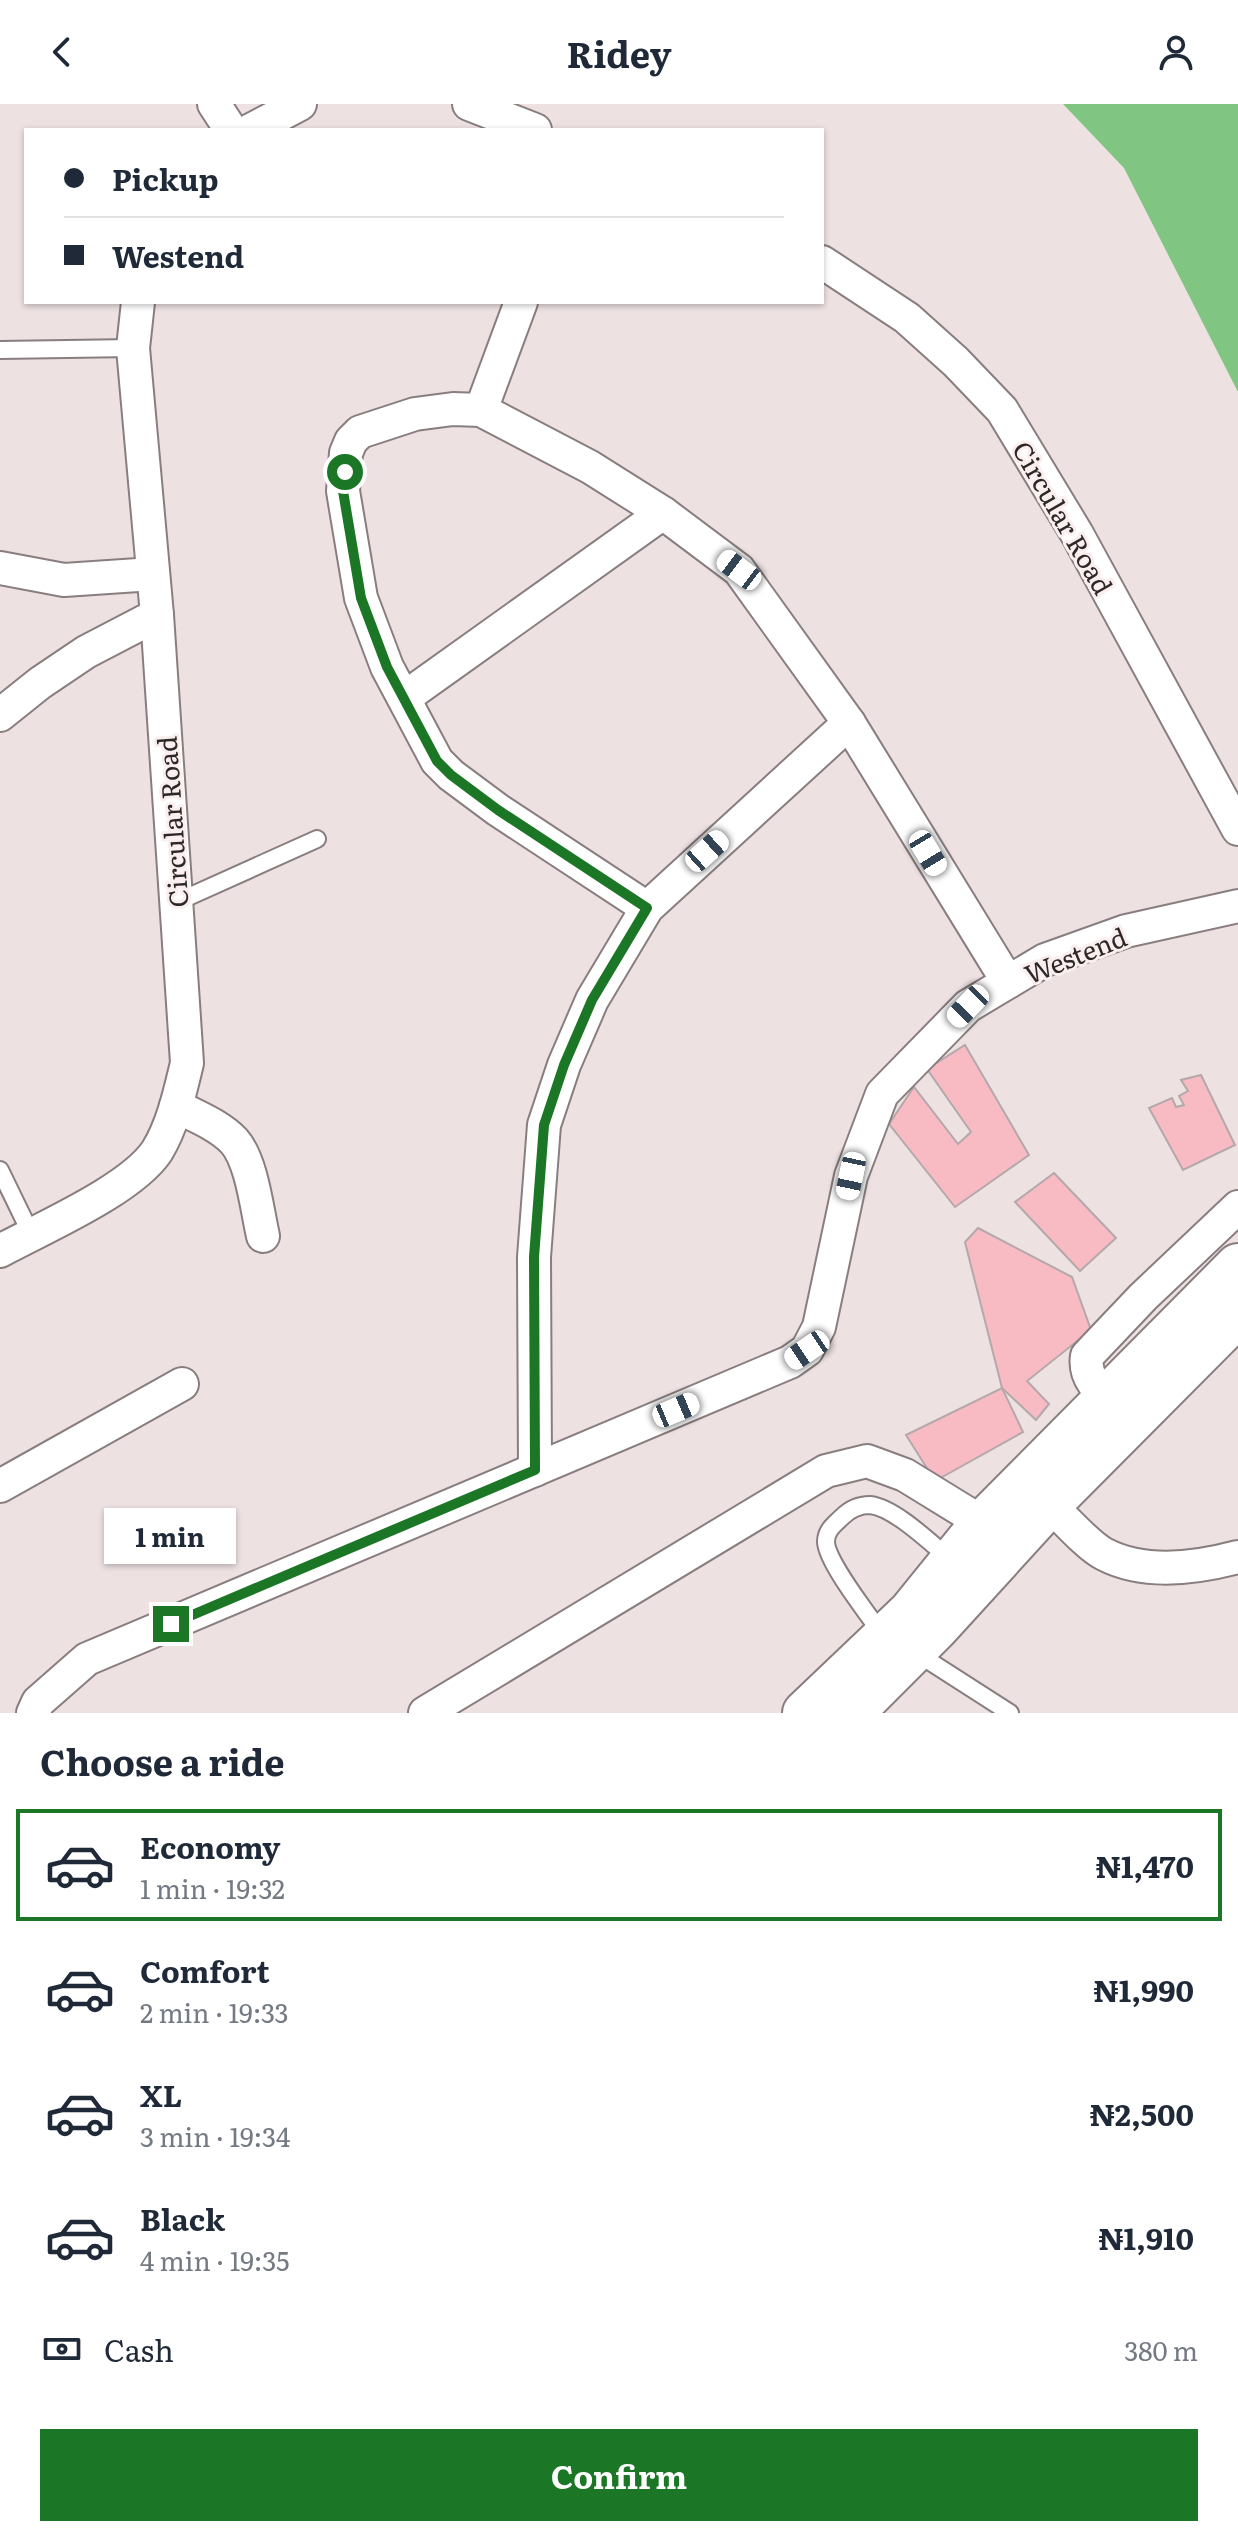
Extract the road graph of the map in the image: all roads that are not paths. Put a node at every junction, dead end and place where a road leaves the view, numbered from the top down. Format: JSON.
{"nodes":[{"id":1,"x":214,"y":104,"type":"edge"},
{"id":2,"x":300,"y":104,"type":"edge"},
{"id":3,"x":469,"y":104,"type":"edge"},
{"id":4,"x":230,"y":128,"type":"edge"},
{"id":5,"x":255,"y":128,"type":"edge"},
{"id":6,"x":530,"y":128,"type":"edge"},
{"id":7,"x":824,"y":263,"type":"edge"},
{"id":8,"x":138,"y":304,"type":"edge"},
{"id":9,"x":520,"y":304,"type":"edge"},
{"id":10,"x":133,"y":348,"type":"junction"},
{"id":11,"x":0,"y":350,"type":"edge"},
{"id":12,"x":481,"y":410,"type":"junction"},
{"id":13,"x":663,"y":513,"type":"junction"},
{"id":14,"x":0,"y":568,"type":"edge"},
{"id":15,"x":153,"y":574,"type":"junction"},
{"id":16,"x":157,"y":615,"type":"junction"},
{"id":17,"x":404,"y":698,"type":"junction"},
{"id":18,"x":0,"y":715,"type":"edge"},
{"id":19,"x":849,"y":723,"type":"junction"},
{"id":20,"x":1238,"y":829,"type":"edge"},
{"id":21,"x":317,"y":839,"type":"dead end"},
{"id":22,"x":177,"y":902,"type":"junction"},
{"id":23,"x":1238,"y":906,"type":"edge"},
{"id":24,"x":647,"y":908,"type":"junction"},
{"id":25,"x":1008,"y":982,"type":"junction"},
{"id":26,"x":176,"y":1106,"type":"junction"},
{"id":27,"x":0,"y":1170,"type":"edge"},
{"id":28,"x":1238,"y":1207,"type":"edge"},
{"id":29,"x":31,"y":1234,"type":"junction"},
{"id":30,"x":263,"y":1236,"type":"dead end"},
{"id":31,"x":0,"y":1251,"type":"edge"},
{"id":32,"x":1238,"y":1266,"type":"edge"},
{"id":33,"x":1238,"y":1314,"type":"edge"},
{"id":34,"x":182,"y":1384,"type":"dead end"},
{"id":35,"x":1121,"y":1409,"type":"junction"},
{"id":36,"x":535,"y":1470,"type":"junction"},
{"id":37,"x":0,"y":1486,"type":"edge"},
{"id":38,"x":1049,"y":1504,"type":"junction"},
{"id":39,"x":983,"y":1523,"type":"junction"},
{"id":40,"x":1238,"y":1557,"type":"edge"},
{"id":41,"x":953,"y":1561,"type":"junction"},
{"id":42,"x":899,"y":1644,"type":"junction"},
{"id":43,"x":33,"y":1713,"type":"edge"},
{"id":44,"x":425,"y":1713,"type":"edge"},
{"id":45,"x":805,"y":1713,"type":"edge"},
{"id":46,"x":851,"y":1713,"type":"edge"},
{"id":47,"x":1010,"y":1713,"type":"edge"}],
"edges":[{"from":1,"to":4,"type":"street"},
{"from":2,"to":5,"type":"street"},
{"from":3,"to":6,"type":"street"},
{"from":7,"to":20,"type":"street","name":"Circular Road"},
{"from":8,"to":10,"type":"street","name":"Circular Road"},
{"from":9,"to":12,"type":"street"},
{"from":10,"to":11,"type":"lane"},
{"from":10,"to":15,"type":"street","name":"Circular Road"},
{"from":12,"to":13,"type":"street"},
{"from":12,"to":17,"type":"street"},
{"from":13,"to":17,"type":"street"},
{"from":13,"to":19,"type":"street"},
{"from":14,"to":15,"type":"street"},
{"from":15,"to":16,"type":"street","name":"Circular Road"},
{"from":16,"to":18,"type":"street"},
{"from":16,"to":22,"type":"street","name":"Circular Road"},
{"from":17,"to":24,"type":"street"},
{"from":19,"to":24,"type":"street"},
{"from":19,"to":25,"type":"street"},
{"from":21,"to":22,"type":"lane"},
{"from":22,"to":26,"type":"street","name":"Circular Road"},
{"from":23,"to":25,"type":"street","name":"Westend"},
{"from":24,"to":36,"type":"street"},
{"from":25,"to":36,"type":"street","name":"Westend"},
{"from":26,"to":29,"type":"street","name":"Circular Road"},
{"from":26,"to":30,"type":"street"},
{"from":27,"to":29,"type":"lane"},
{"from":28,"to":35,"type":"street"},
{"from":29,"to":31,"type":"street","name":"Circular Road"},
{"from":32,"to":35,"type":"main road"},
{"from":33,"to":35,"type":"main road"},
{"from":34,"to":37,"type":"street"},
{"from":35,"to":38,"type":"main road"},
{"from":35,"to":39,"type":"main road"},
{"from":36,"to":43,"type":"street","name":"Westend"},
{"from":38,"to":40,"type":"street"},
{"from":38,"to":42,"type":"main road"},
{"from":39,"to":41,"type":"main road"},
{"from":39,"to":44,"type":"street"},
{"from":41,"to":42,"type":"main road"},
{"from":41,"to":42,"type":"lane"},
{"from":42,"to":45,"type":"main road"},
{"from":42,"to":46,"type":"main road"},
{"from":42,"to":47,"type":"lane"}]}
